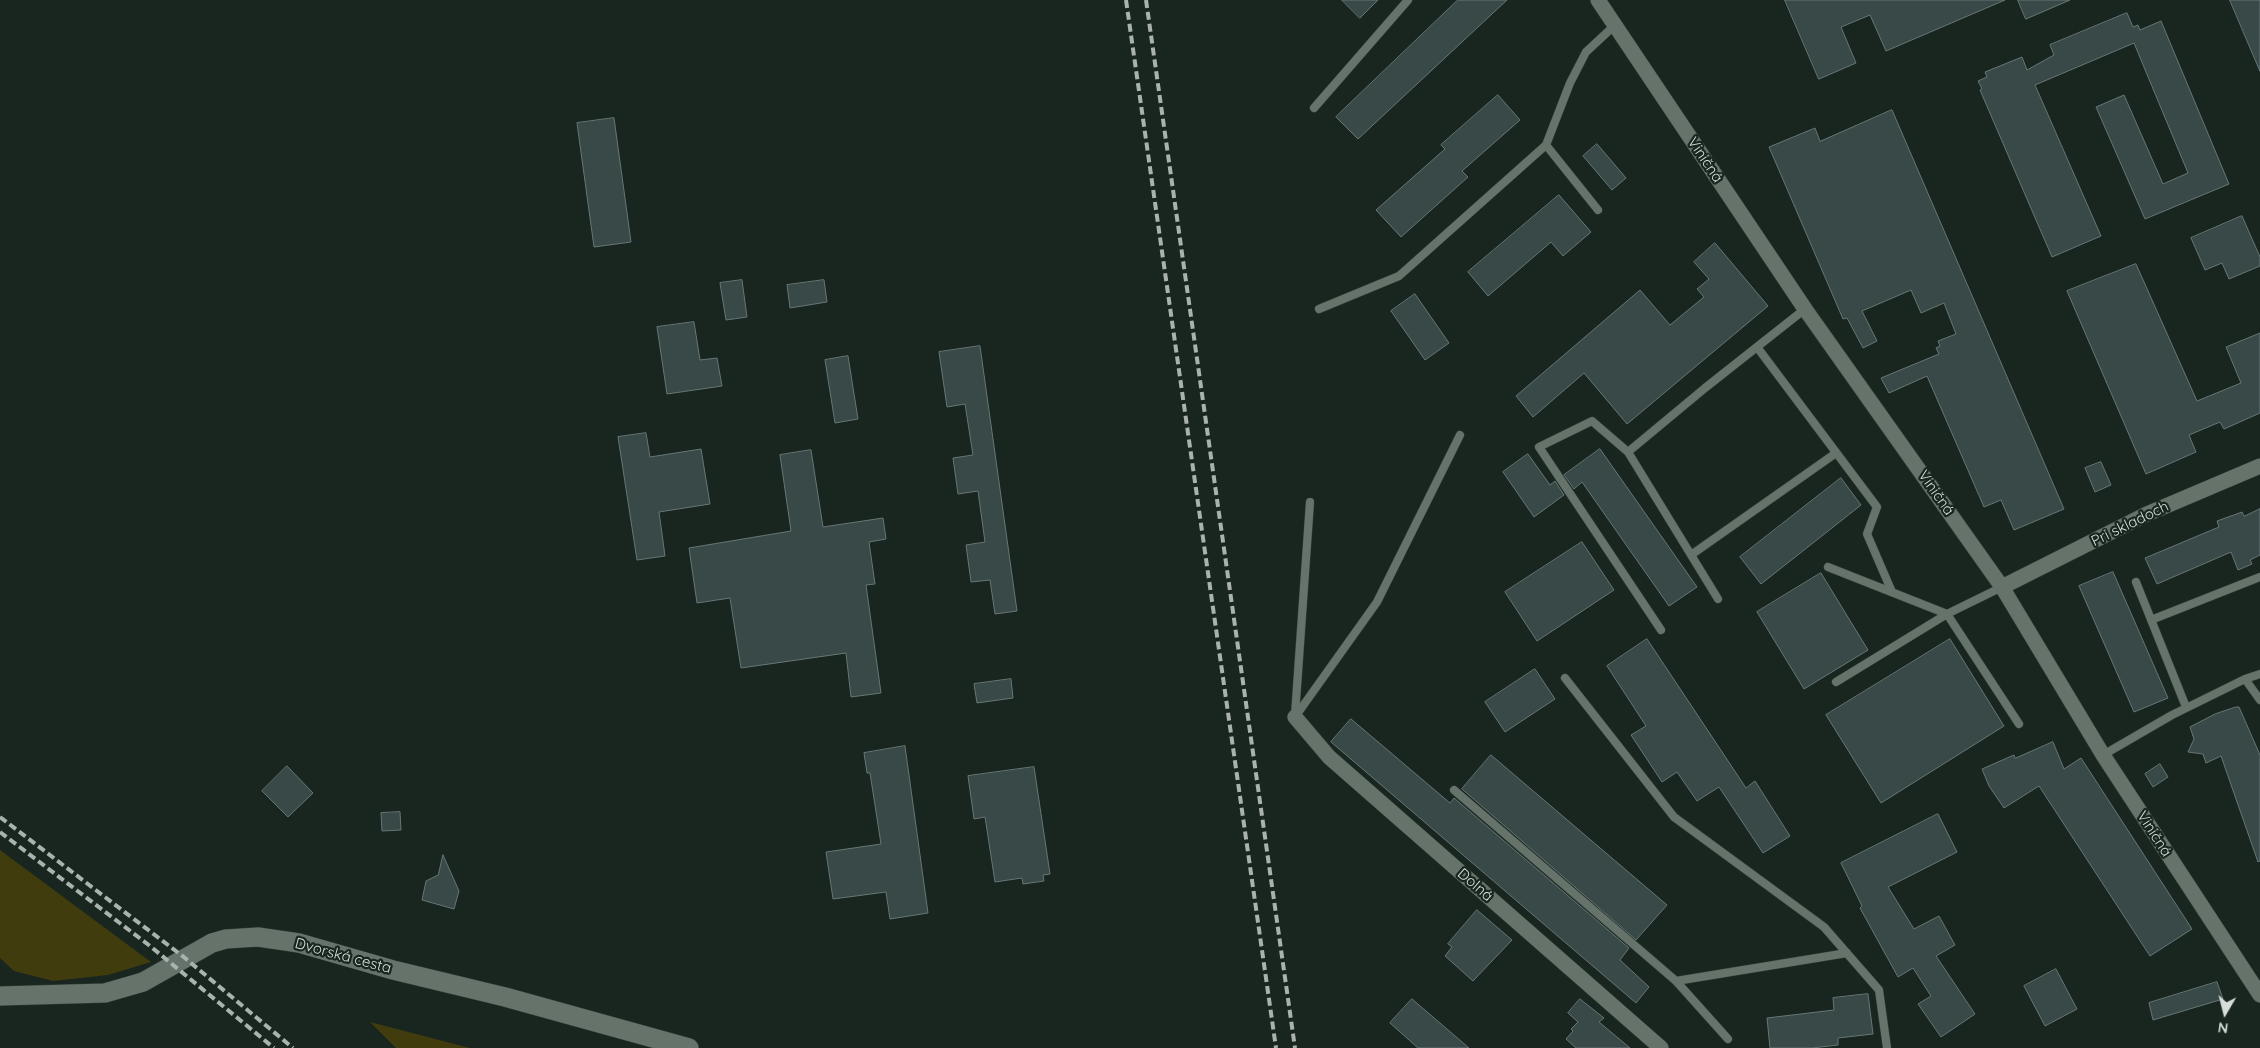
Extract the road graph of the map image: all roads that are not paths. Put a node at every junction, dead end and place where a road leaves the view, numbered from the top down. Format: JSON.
{"nodes":[{"id":1,"x":1408,"y":0,"type":"edge"},
{"id":2,"x":1598,"y":0,"type":"edge"},
{"id":3,"x":1614,"y":26,"type":"junction"},
{"id":4,"x":1314,"y":108,"type":"dead end"},
{"id":5,"x":1546,"y":145,"type":"junction"},
{"id":6,"x":1598,"y":210,"type":"dead end"},
{"id":7,"x":1319,"y":309,"type":"dead end"},
{"id":8,"x":1805,"y":309,"type":"junction"},
{"id":9,"x":1757,"y":347,"type":"junction"},
{"id":10,"x":1460,"y":435,"type":"dead end"},
{"id":11,"x":1628,"y":452,"type":"junction"},
{"id":12,"x":1836,"y":453,"type":"junction"},
{"id":13,"x":2260,"y":466,"type":"edge"},
{"id":14,"x":1310,"y":502,"type":"dead end"},
{"id":15,"x":1691,"y":555,"type":"junction"},
{"id":16,"x":1828,"y":567,"type":"dead end"},
{"id":17,"x":2260,"y":577,"type":"edge"},
{"id":18,"x":2136,"y":582,"type":"dead end"},
{"id":19,"x":2002,"y":587,"type":"junction"},
{"id":20,"x":1892,"y":592,"type":"junction"},
{"id":21,"x":1718,"y":599,"type":"dead end"},
{"id":22,"x":1947,"y":614,"type":"junction"},
{"id":23,"x":2151,"y":620,"type":"junction"},
{"id":24,"x":1660,"y":630,"type":"dead end"},
{"id":25,"x":2260,"y":674,"type":"edge"},
{"id":26,"x":1565,"y":678,"type":"dead end"},
{"id":27,"x":2244,"y":679,"type":"junction"},
{"id":28,"x":1836,"y":682,"type":"dead end"},
{"id":29,"x":2260,"y":700,"type":"edge"},
{"id":30,"x":2186,"y":708,"type":"junction"},
{"id":31,"x":1295,"y":717,"type":"junction"},
{"id":32,"x":2019,"y":724,"type":"dead end"},
{"id":33,"x":2102,"y":754,"type":"junction"},
{"id":34,"x":1454,"y":790,"type":"dead end"},
{"id":35,"x":1847,"y":953,"type":"junction"},
{"id":36,"x":2255,"y":980,"type":"edge"},
{"id":37,"x":1676,"y":981,"type":"junction"},
{"id":38,"x":2260,"y":995,"type":"edge"},
{"id":39,"x":0,"y":996,"type":"edge"},
{"id":40,"x":1728,"y":1039,"type":"dead end"},
{"id":41,"x":689,"y":1048,"type":"edge"},
{"id":42,"x":1661,"y":1048,"type":"edge"},
{"id":43,"x":1887,"y":1048,"type":"edge"}],
"edges":[{"from":1,"to":4,"type":"lane"},
{"from":2,"to":3,"type":"street","name":"Viničná"},
{"from":3,"to":5,"type":"lane"},
{"from":3,"to":8,"type":"street","name":"Viničná"},
{"from":5,"to":6,"type":"lane"},
{"from":5,"to":7,"type":"lane"},
{"from":8,"to":9,"type":"lane"},
{"from":8,"to":19,"type":"street","name":"Viničná"},
{"from":9,"to":11,"type":"lane"},
{"from":9,"to":12,"type":"lane"},
{"from":10,"to":31,"type":"lane"},
{"from":11,"to":15,"type":"lane"},
{"from":11,"to":24,"type":"lane"},
{"from":12,"to":15,"type":"lane"},
{"from":12,"to":20,"type":"lane"},
{"from":13,"to":19,"type":"street","name":"Pri skladoch"},
{"from":14,"to":31,"type":"lane"},
{"from":15,"to":21,"type":"lane"},
{"from":16,"to":20,"type":"lane"},
{"from":17,"to":23,"type":"lane"},
{"from":18,"to":23,"type":"lane"},
{"from":19,"to":22,"type":"lane"},
{"from":19,"to":33,"type":"street","name":"Viničná"},
{"from":20,"to":22,"type":"lane"},
{"from":22,"to":28,"type":"lane"},
{"from":22,"to":32,"type":"lane"},
{"from":23,"to":30,"type":"lane"},
{"from":25,"to":27,"type":"lane"},
{"from":26,"to":35,"type":"lane"},
{"from":27,"to":29,"type":"lane"},
{"from":27,"to":30,"type":"lane"},
{"from":30,"to":33,"type":"lane"},
{"from":31,"to":42,"type":"street","name":"Dolná"},
{"from":33,"to":36,"type":"street","name":"Viničná"},
{"from":34,"to":37,"type":"lane"},
{"from":35,"to":37,"type":"lane"},
{"from":35,"to":43,"type":"lane"},
{"from":36,"to":38,"type":"street","name":"Viničná"},
{"from":37,"to":40,"type":"lane"},
{"from":39,"to":41,"type":"street","name":"Dvorská cesta"}]}
